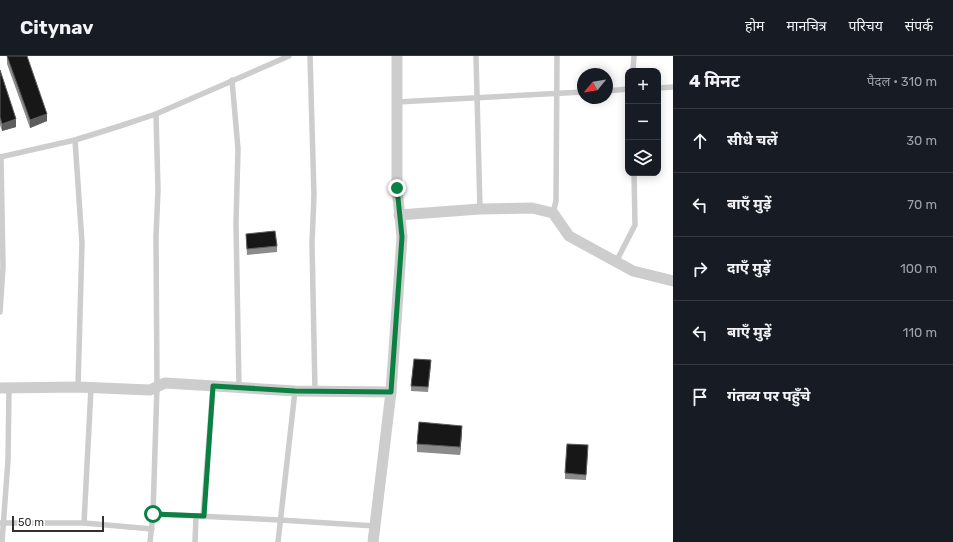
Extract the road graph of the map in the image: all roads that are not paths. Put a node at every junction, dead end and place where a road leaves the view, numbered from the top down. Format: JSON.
{"nodes":[{"id":1,"x":289,"y":56,"type":"edge"},
{"id":2,"x":310,"y":56,"type":"edge"},
{"id":3,"x":397,"y":56,"type":"edge"},
{"id":4,"x":476,"y":56,"type":"edge"},
{"id":5,"x":557,"y":56,"type":"edge"},
{"id":6,"x":634,"y":56,"type":"edge"},
{"id":7,"x":633,"y":68,"type":"edge"},
{"id":8,"x":232,"y":80,"type":"junction"},
{"id":9,"x":673,"y":87,"type":"edge"},
{"id":10,"x":661,"y":88,"type":"edge"},
{"id":11,"x":625,"y":89,"type":"edge"},
{"id":12,"x":613,"y":90,"type":"edge"},
{"id":13,"x":577,"y":92,"type":"edge"},
{"id":14,"x":557,"y":93,"type":"junction"},
{"id":15,"x":476,"y":98,"type":"junction"},
{"id":16,"x":397,"y":102,"type":"junction"},
{"id":17,"x":156,"y":114,"type":"junction"},
{"id":18,"x":75,"y":140,"type":"junction"},
{"id":19,"x":0,"y":157,"type":"edge"},
{"id":20,"x":634,"y":176,"type":"edge"},
{"id":21,"x":480,"y":209,"type":"junction"},
{"id":22,"x":553,"y":213,"type":"junction"},
{"id":23,"x":399,"y":215,"type":"junction"},
{"id":24,"x":616,"y":262,"type":"junction"},
{"id":25,"x":673,"y":281,"type":"edge"},
{"id":26,"x":0,"y":312,"type":"edge"},
{"id":27,"x":157,"y":386,"type":"junction"},
{"id":28,"x":213,"y":386,"type":"junction"},
{"id":29,"x":78,"y":387,"type":"junction"},
{"id":30,"x":239,"y":387,"type":"junction"},
{"id":31,"x":4,"y":388,"type":"edge"},
{"id":32,"x":91,"y":388,"type":"junction"},
{"id":33,"x":295,"y":391,"type":"junction"},
{"id":34,"x":315,"y":391,"type":"junction"},
{"id":35,"x":391,"y":392,"type":"junction"},
{"id":36,"x":153,"y":514,"type":"junction"},
{"id":37,"x":196,"y":516,"type":"junction"},
{"id":38,"x":204,"y":516,"type":"junction"},
{"id":39,"x":280,"y":520,"type":"junction"},
{"id":40,"x":84,"y":523,"type":"junction"},
{"id":41,"x":1,"y":524,"type":"edge"},
{"id":42,"x":375,"y":526,"type":"junction"},
{"id":43,"x":152,"y":529,"type":"junction"},
{"id":44,"x":2,"y":542,"type":"edge"},
{"id":45,"x":150,"y":542,"type":"edge"},
{"id":46,"x":195,"y":542,"type":"edge"},
{"id":47,"x":278,"y":542,"type":"edge"},
{"id":48,"x":373,"y":542,"type":"edge"}],
"edges":[{"from":1,"to":8,"type":"lane"},
{"from":2,"to":34,"type":"lane"},
{"from":3,"to":16,"type":"street"},
{"from":4,"to":15,"type":"lane"},
{"from":5,"to":14,"type":"lane"},
{"from":6,"to":7,"type":"lane"},
{"from":8,"to":17,"type":"lane"},
{"from":8,"to":30,"type":"lane"},
{"from":9,"to":10,"type":"lane"},
{"from":11,"to":12,"type":"lane"},
{"from":13,"to":14,"type":"lane"},
{"from":14,"to":15,"type":"lane"},
{"from":14,"to":22,"type":"lane"},
{"from":15,"to":16,"type":"lane"},
{"from":15,"to":21,"type":"lane"},
{"from":16,"to":23,"type":"street"},
{"from":17,"to":18,"type":"lane"},
{"from":17,"to":27,"type":"lane"},
{"from":18,"to":19,"type":"lane"},
{"from":18,"to":29,"type":"lane"},
{"from":19,"to":26,"type":"lane"},
{"from":20,"to":24,"type":"lane"},
{"from":21,"to":22,"type":"street"},
{"from":21,"to":23,"type":"street"},
{"from":22,"to":24,"type":"street"},
{"from":23,"to":35,"type":"street"},
{"from":24,"to":25,"type":"street"},
{"from":27,"to":28,"type":"street"},
{"from":27,"to":32,"type":"street"},
{"from":27,"to":36,"type":"lane"},
{"from":28,"to":30,"type":"street"},
{"from":28,"to":38,"type":"lane"},
{"from":29,"to":31,"type":"street"},
{"from":29,"to":32,"type":"street"},
{"from":30,"to":33,"type":"street"},
{"from":31,"to":41,"type":"lane"},
{"from":32,"to":40,"type":"lane"},
{"from":33,"to":34,"type":"street"},
{"from":33,"to":39,"type":"lane"},
{"from":34,"to":35,"type":"street"},
{"from":35,"to":42,"type":"street"},
{"from":36,"to":37,"type":"lane"},
{"from":36,"to":43,"type":"lane"},
{"from":37,"to":38,"type":"lane"},
{"from":37,"to":46,"type":"lane"},
{"from":38,"to":39,"type":"lane"},
{"from":39,"to":42,"type":"lane"},
{"from":39,"to":47,"type":"lane"},
{"from":40,"to":41,"type":"lane"},
{"from":40,"to":43,"type":"lane"},
{"from":41,"to":44,"type":"lane"},
{"from":42,"to":48,"type":"street"},
{"from":43,"to":45,"type":"lane"}]}
